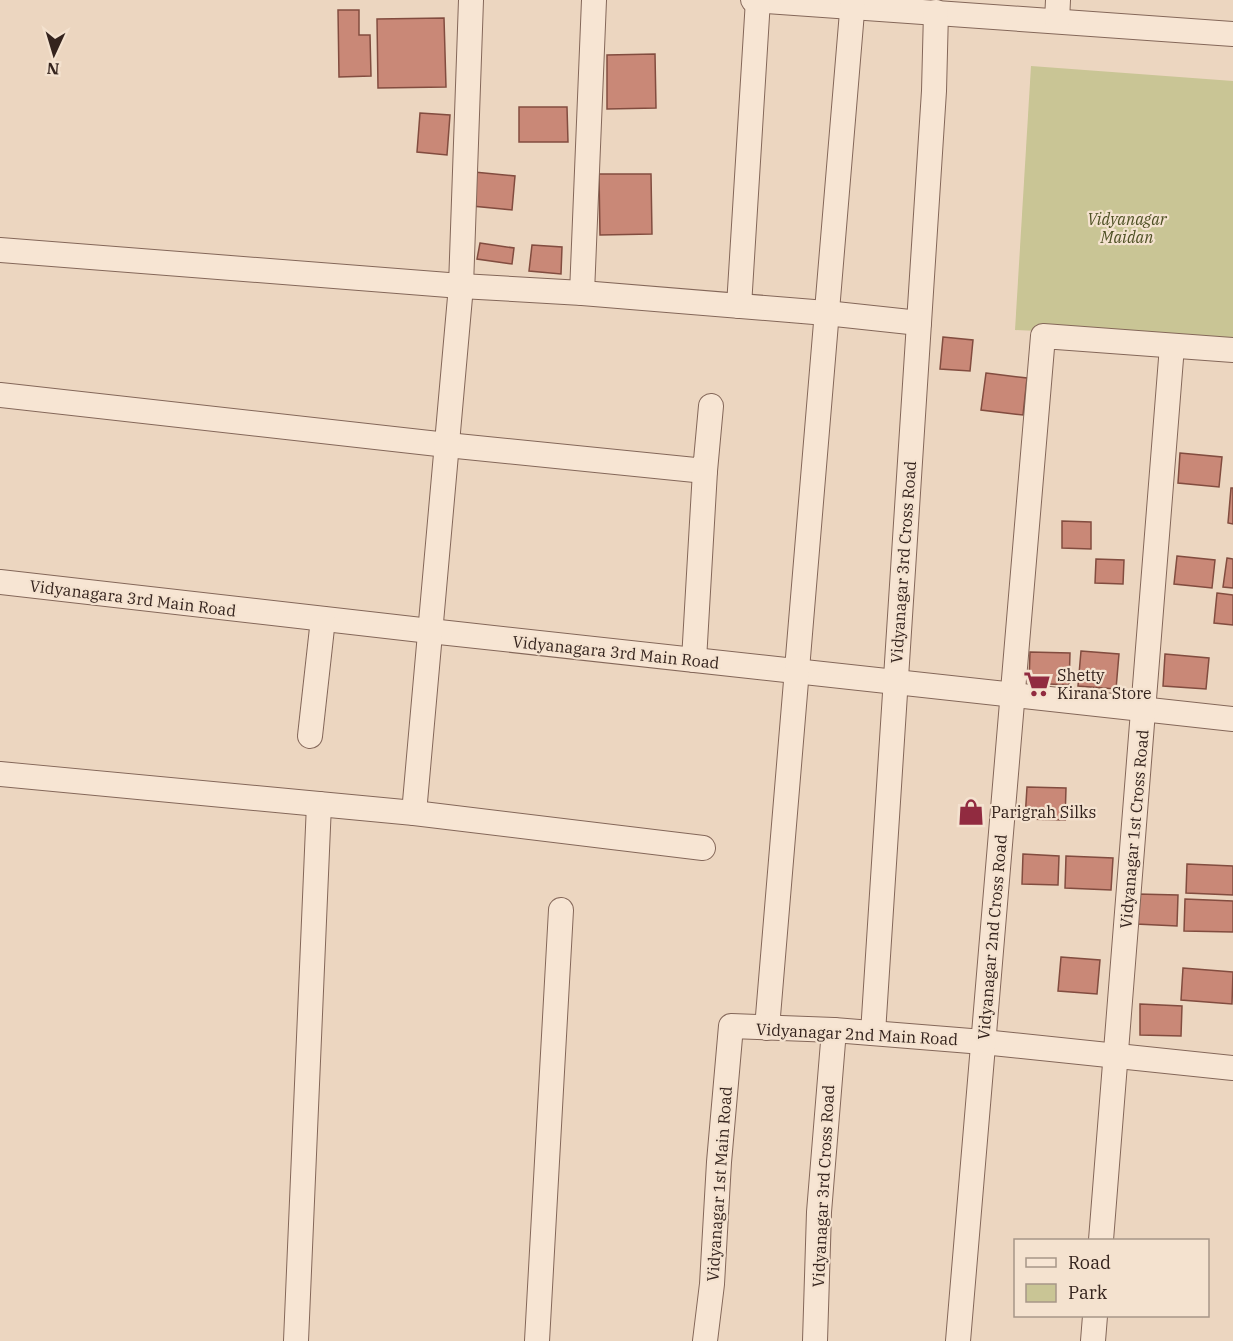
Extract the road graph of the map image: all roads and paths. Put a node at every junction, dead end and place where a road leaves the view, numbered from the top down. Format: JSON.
{"nodes":[{"id":1,"x":471,"y":0,"type":"edge"},
{"id":2,"x":594,"y":0,"type":"edge"},
{"id":3,"x":753,"y":0,"type":"edge"},
{"id":4,"x":758,"y":0,"type":"edge"},
{"id":5,"x":853,"y":4,"type":"edge"},
{"id":6,"x":1057,"y":11,"type":"edge"},
{"id":7,"x":936,"y":12,"type":"junction"},
{"id":8,"x":1233,"y":34,"type":"edge"},
{"id":9,"x":0,"y":250,"type":"edge"},
{"id":10,"x":461,"y":286,"type":"junction"},
{"id":11,"x":582,"y":293,"type":"junction"},
{"id":12,"x":739,"y":306,"type":"junction"},
{"id":13,"x":826,"y":313,"type":"junction"},
{"id":14,"x":919,"y":322,"type":"junction"},
{"id":15,"x":1172,"y":346,"type":"junction"},
{"id":16,"x":1233,"y":350,"type":"edge"},
{"id":17,"x":0,"y":395,"type":"edge"},
{"id":18,"x":711,"y":406,"type":"dead end"},
{"id":19,"x":447,"y":445,"type":"junction"},
{"id":20,"x":705,"y":471,"type":"junction"},
{"id":21,"x":0,"y":582,"type":"edge"},
{"id":22,"x":323,"y":619,"type":"junction"},
{"id":23,"x":430,"y":631,"type":"junction"},
{"id":24,"x":694,"y":660,"type":"junction"},
{"id":25,"x":797,"y":672,"type":"junction"},
{"id":26,"x":896,"y":682,"type":"junction"},
{"id":27,"x":1013,"y":695,"type":"junction"},
{"id":28,"x":1143,"y":709,"type":"junction"},
{"id":29,"x":1233,"y":719,"type":"edge"},
{"id":30,"x":310,"y":736,"type":"dead end"},
{"id":31,"x":0,"y":774,"type":"edge"},
{"id":32,"x":320,"y":804,"type":"junction"},
{"id":33,"x":414,"y":813,"type":"junction"},
{"id":34,"x":703,"y":848,"type":"dead end"},
{"id":35,"x":561,"y":910,"type":"dead end"},
{"id":36,"x":730,"y":1026,"type":"joint"},
{"id":37,"x":767,"y":1028,"type":"junction"},
{"id":38,"x":834,"y":1030,"type":"junction"},
{"id":39,"x":873,"y":1034,"type":"junction"},
{"id":40,"x":983,"y":1042,"type":"junction"},
{"id":41,"x":1116,"y":1057,"type":"junction"},
{"id":42,"x":1233,"y":1068,"type":"edge"},
{"id":43,"x":1101,"y":1239,"type":"edge"},
{"id":44,"x":1095,"y":1317,"type":"edge"},
{"id":45,"x":296,"y":1341,"type":"edge"},
{"id":46,"x":537,"y":1341,"type":"edge"},
{"id":47,"x":705,"y":1341,"type":"edge"},
{"id":48,"x":815,"y":1341,"type":"edge"},
{"id":49,"x":958,"y":1341,"type":"edge"},
{"id":50,"x":1093,"y":1341,"type":"edge"}],
"edges":[{"from":1,"to":10,"type":"street"},
{"from":2,"to":11,"type":"street"},
{"from":3,"to":4,"type":"street"},
{"from":4,"to":5,"type":"street"},
{"from":4,"to":12,"type":"street"},
{"from":5,"to":7,"type":"street"},
{"from":5,"to":13,"type":"street"},
{"from":6,"to":7,"type":"street"},
{"from":6,"to":8,"type":"street"},
{"from":7,"to":14,"type":"street","name":"Vidyanagar 3rd Cross Road"},
{"from":9,"to":10,"type":"street"},
{"from":10,"to":11,"type":"street"},
{"from":10,"to":19,"type":"street"},
{"from":11,"to":12,"type":"street"},
{"from":12,"to":13,"type":"street"},
{"from":13,"to":14,"type":"street"},
{"from":13,"to":25,"type":"street"},
{"from":14,"to":26,"type":"street","name":"Vidyanagar 3rd Cross Road"},
{"from":15,"to":16,"type":"street"},
{"from":15,"to":27,"type":"street","name":"Vidyanagar 2nd Cross Road"},
{"from":15,"to":28,"type":"street","name":"Vidyanagar 1st Cross Road"},
{"from":17,"to":19,"type":"street"},
{"from":18,"to":20,"type":"street"},
{"from":19,"to":20,"type":"street"},
{"from":19,"to":23,"type":"street"},
{"from":20,"to":24,"type":"street"},
{"from":21,"to":22,"type":"street","name":"Vidyanagara 3rd Main Road"},
{"from":22,"to":23,"type":"street","name":"Vidyanagara 3rd Main Road"},
{"from":22,"to":30,"type":"street"},
{"from":23,"to":24,"type":"street","name":"Vidyanagara 3rd Main Road"},
{"from":23,"to":33,"type":"street"},
{"from":24,"to":25,"type":"street","name":"Vidyanagara 3rd Main Road"},
{"from":25,"to":26,"type":"street","name":"Vidyanagara 3rd Main Road"},
{"from":25,"to":37,"type":"street"},
{"from":26,"to":27,"type":"street","name":"Vidyanagara 3rd Main Road"},
{"from":26,"to":39,"type":"street","name":"Vidyanagar 3rd Cross Road"},
{"from":27,"to":28,"type":"street","name":"Vidyanagara 3rd Main Road"},
{"from":27,"to":40,"type":"street","name":"Vidyanagar 2nd Cross Road"},
{"from":28,"to":29,"type":"street","name":"Vidyanagara 3rd Main Road"},
{"from":28,"to":41,"type":"street","name":"Vidyanagar 1st Cross Road"},
{"from":31,"to":32,"type":"street"},
{"from":32,"to":33,"type":"street"},
{"from":32,"to":45,"type":"street"},
{"from":33,"to":34,"type":"street"},
{"from":35,"to":46,"type":"street"},
{"from":36,"to":37,"type":"street","name":"Vidyanagar 2nd Main Road"},
{"from":36,"to":47,"type":"street","name":"Vidyanagar 1st Main Road"},
{"from":37,"to":38,"type":"street","name":"Vidyanagar 2nd Main Road"},
{"from":38,"to":39,"type":"street","name":"Vidyanagar 2nd Main Road"},
{"from":38,"to":48,"type":"street","name":"Vidyanagar 3rd Cross Road"},
{"from":39,"to":40,"type":"street","name":"Vidyanagar 2nd Main Road"},
{"from":40,"to":41,"type":"street","name":"Vidyanagar 2nd Main Road"},
{"from":40,"to":49,"type":"street","name":"Vidyanagar 2nd Cross Road"},
{"from":41,"to":42,"type":"street","name":"Vidyanagar 2nd Main Road"},
{"from":41,"to":43,"type":"street","name":"Vidyanagar 1st Cross Road"},
{"from":44,"to":50,"type":"street"}]}
